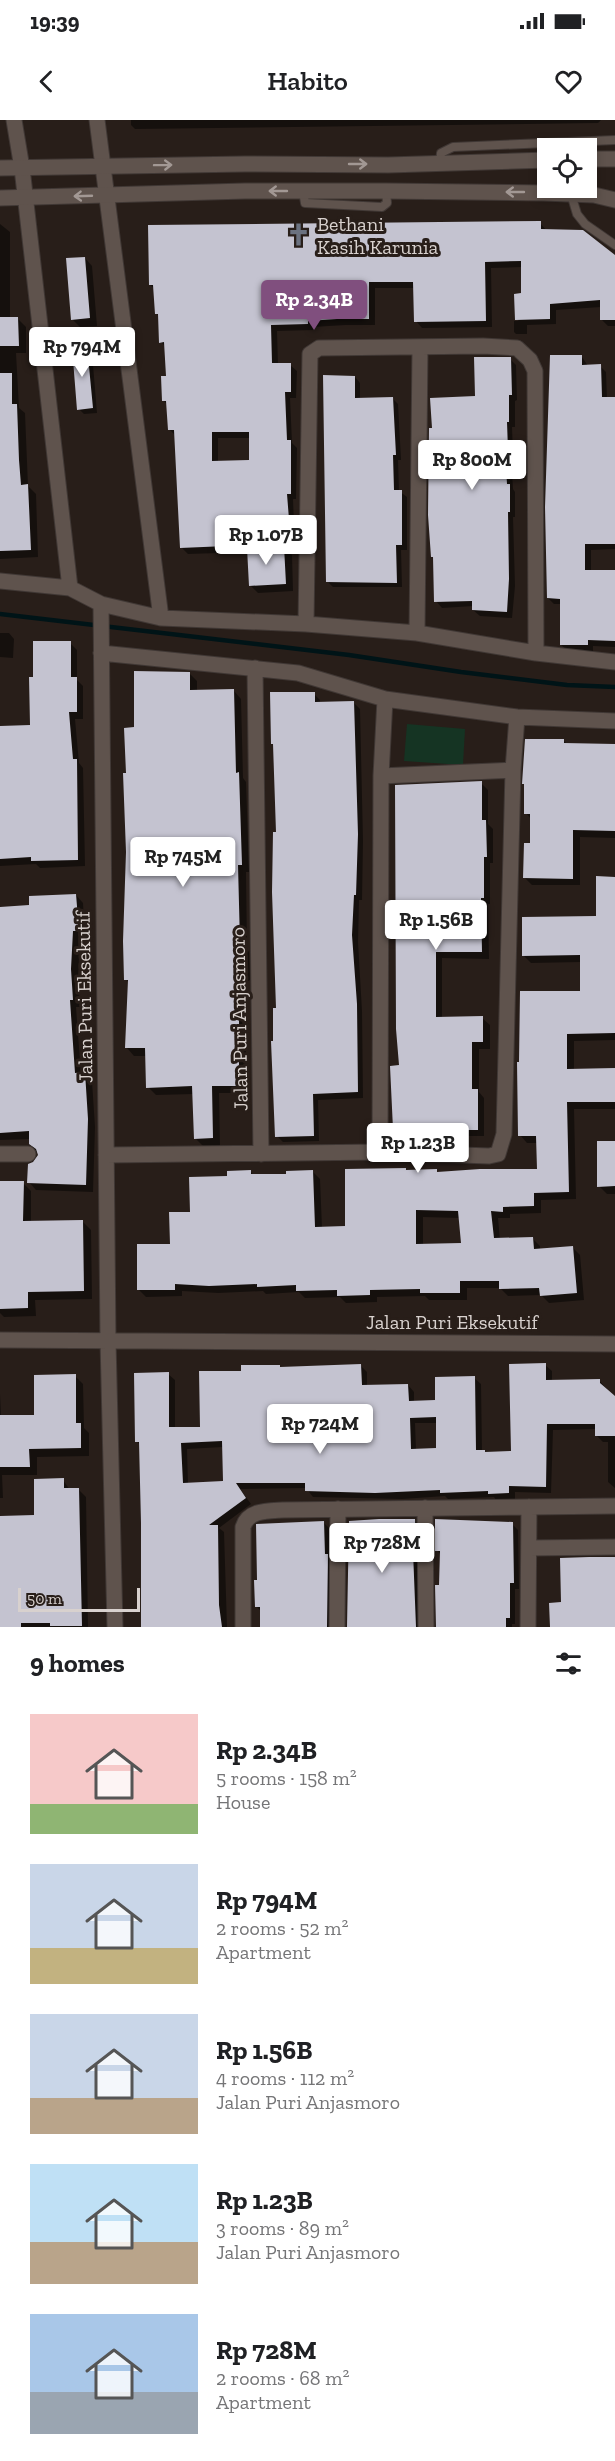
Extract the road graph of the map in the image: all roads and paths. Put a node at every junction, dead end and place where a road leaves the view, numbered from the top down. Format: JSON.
{"nodes":[{"id":1,"x":14,"y":120,"type":"edge"},
{"id":2,"x":97,"y":120,"type":"edge"},
{"id":3,"x":615,"y":140,"type":"edge"},
{"id":4,"x":528,"y":145,"type":"junction"},
{"id":5,"x":483,"y":146,"type":"junction"},
{"id":6,"x":597,"y":159,"type":"edge"},
{"id":7,"x":615,"y":159,"type":"edge"},
{"id":8,"x":528,"y":161,"type":"junction"},
{"id":9,"x":537,"y":161,"type":"edge"},
{"id":10,"x":483,"y":162,"type":"junction"},
{"id":11,"x":440,"y":163,"type":"junction"},
{"id":12,"x":245,"y":164,"type":"junction"},
{"id":13,"x":104,"y":166,"type":"junction"},
{"id":14,"x":0,"y":168,"type":"edge"},
{"id":15,"x":22,"y":168,"type":"junction"},
{"id":16,"x":245,"y":191,"type":"junction"},
{"id":17,"x":537,"y":193,"type":"edge"},
{"id":18,"x":107,"y":195,"type":"junction"},
{"id":19,"x":0,"y":198,"type":"edge"},
{"id":20,"x":26,"y":198,"type":"junction"},
{"id":21,"x":572,"y":198,"type":"edge"},
{"id":22,"x":597,"y":198,"type":"edge"},
{"id":23,"x":615,"y":200,"type":"edge"},
{"id":24,"x":615,"y":245,"type":"edge"},
{"id":25,"x":420,"y":348,"type":"junction"},
{"id":26,"x":0,"y":581,"type":"edge"},
{"id":27,"x":70,"y":588,"type":"junction"},
{"id":28,"x":101,"y":604,"type":"junction"},
{"id":29,"x":161,"y":618,"type":"junction"},
{"id":30,"x":306,"y":624,"type":"junction"},
{"id":31,"x":417,"y":633,"type":"junction"},
{"id":32,"x":101,"y":650,"type":"junction"},
{"id":33,"x":536,"y":653,"type":"junction"},
{"id":34,"x":615,"y":662,"type":"edge"},
{"id":35,"x":255,"y":668,"type":"junction"},
{"id":36,"x":385,"y":699,"type":"junction"},
{"id":37,"x":517,"y":717,"type":"junction"},
{"id":38,"x":615,"y":721,"type":"edge"},
{"id":39,"x":513,"y":770,"type":"junction"},
{"id":40,"x":381,"y":776,"type":"junction"},
{"id":41,"x":380,"y":1152,"type":"junction"},
{"id":42,"x":0,"y":1154,"type":"edge"},
{"id":43,"x":28,"y":1154,"type":"dead end"},
{"id":44,"x":261,"y":1154,"type":"junction"},
{"id":45,"x":106,"y":1155,"type":"junction"},
{"id":46,"x":0,"y":1340,"type":"edge"},
{"id":47,"x":108,"y":1341,"type":"junction"},
{"id":48,"x":615,"y":1344,"type":"edge"},
{"id":49,"x":615,"y":1506,"type":"edge"},
{"id":50,"x":529,"y":1507,"type":"junction"},
{"id":51,"x":425,"y":1508,"type":"junction"},
{"id":52,"x":338,"y":1509,"type":"junction"},
{"id":53,"x":615,"y":1547,"type":"edge"},
{"id":54,"x":529,"y":1548,"type":"junction"},
{"id":55,"x":115,"y":1627,"type":"edge"},
{"id":56,"x":243,"y":1627,"type":"edge"},
{"id":57,"x":337,"y":1627,"type":"edge"},
{"id":58,"x":426,"y":1627,"type":"edge"},
{"id":59,"x":528,"y":1627,"type":"edge"}],
"edges":[{"from":1,"to":15,"type":"street"},
{"from":2,"to":13,"type":"street"},
{"from":3,"to":4,"type":"lane"},
{"from":4,"to":5,"type":"lane"},
{"from":4,"to":8,"type":"lane"},
{"from":5,"to":10,"type":"lane"},
{"from":5,"to":11,"type":"lane"},
{"from":6,"to":7,"type":"street"},
{"from":8,"to":9,"type":"street"},
{"from":8,"to":10,"type":"street"},
{"from":10,"to":11,"type":"street"},
{"from":12,"to":11,"type":"street","one_way":true},
{"from":13,"to":12,"type":"street","one_way":true},
{"from":12,"to":16,"type":"street"},
{"from":13,"to":15,"type":"street"},
{"from":13,"to":18,"type":"street"},
{"from":14,"to":15,"type":"street"},
{"from":15,"to":20,"type":"street"},
{"from":17,"to":16,"type":"street","one_way":true},
{"from":16,"to":18,"type":"street"},
{"from":18,"to":20,"type":"street","one_way":true},
{"from":18,"to":29,"type":"street"},
{"from":19,"to":20,"type":"street"},
{"from":20,"to":27,"type":"street"},
{"from":21,"to":24,"type":"lane"},
{"from":22,"to":23,"type":"street"},
{"from":25,"to":30,"type":"street"},
{"from":25,"to":31,"type":"street"},
{"from":25,"to":33,"type":"street"},
{"from":26,"to":27,"type":"street"},
{"from":27,"to":28,"type":"street"},
{"from":28,"to":29,"type":"street"},
{"from":28,"to":32,"type":"street","name":"Jalan Puri Eksekutif"},
{"from":29,"to":30,"type":"street"},
{"from":30,"to":31,"type":"street"},
{"from":31,"to":33,"type":"street"},
{"from":32,"to":35,"type":"street"},
{"from":32,"to":45,"type":"street","name":"Jalan Puri Eksekutif"},
{"from":33,"to":34,"type":"street"},
{"from":35,"to":36,"type":"street"},
{"from":35,"to":44,"type":"street","name":"Jalan Puri Anjasmoro"},
{"from":36,"to":37,"type":"street"},
{"from":36,"to":40,"type":"street"},
{"from":37,"to":38,"type":"street"},
{"from":37,"to":39,"type":"street"},
{"from":39,"to":40,"type":"street"},
{"from":39,"to":41,"type":"street"},
{"from":40,"to":41,"type":"street"},
{"from":41,"to":44,"type":"street"},
{"from":42,"to":43,"type":"street"},
{"from":44,"to":45,"type":"street"},
{"from":45,"to":47,"type":"street","name":"Jalan Puri Eksekutif"},
{"from":46,"to":47,"type":"street","name":"Jalan Puri Eksekutif"},
{"from":47,"to":48,"type":"street","name":"Jalan Puri Eksekutif"},
{"from":47,"to":55,"type":"street","name":"Jalan Puri Eksekutif"},
{"from":49,"to":50,"type":"street"},
{"from":50,"to":51,"type":"street"},
{"from":50,"to":54,"type":"street"},
{"from":51,"to":52,"type":"street"},
{"from":51,"to":58,"type":"street"},
{"from":52,"to":56,"type":"street"},
{"from":52,"to":57,"type":"street"},
{"from":53,"to":54,"type":"street"},
{"from":54,"to":59,"type":"street"}]}
